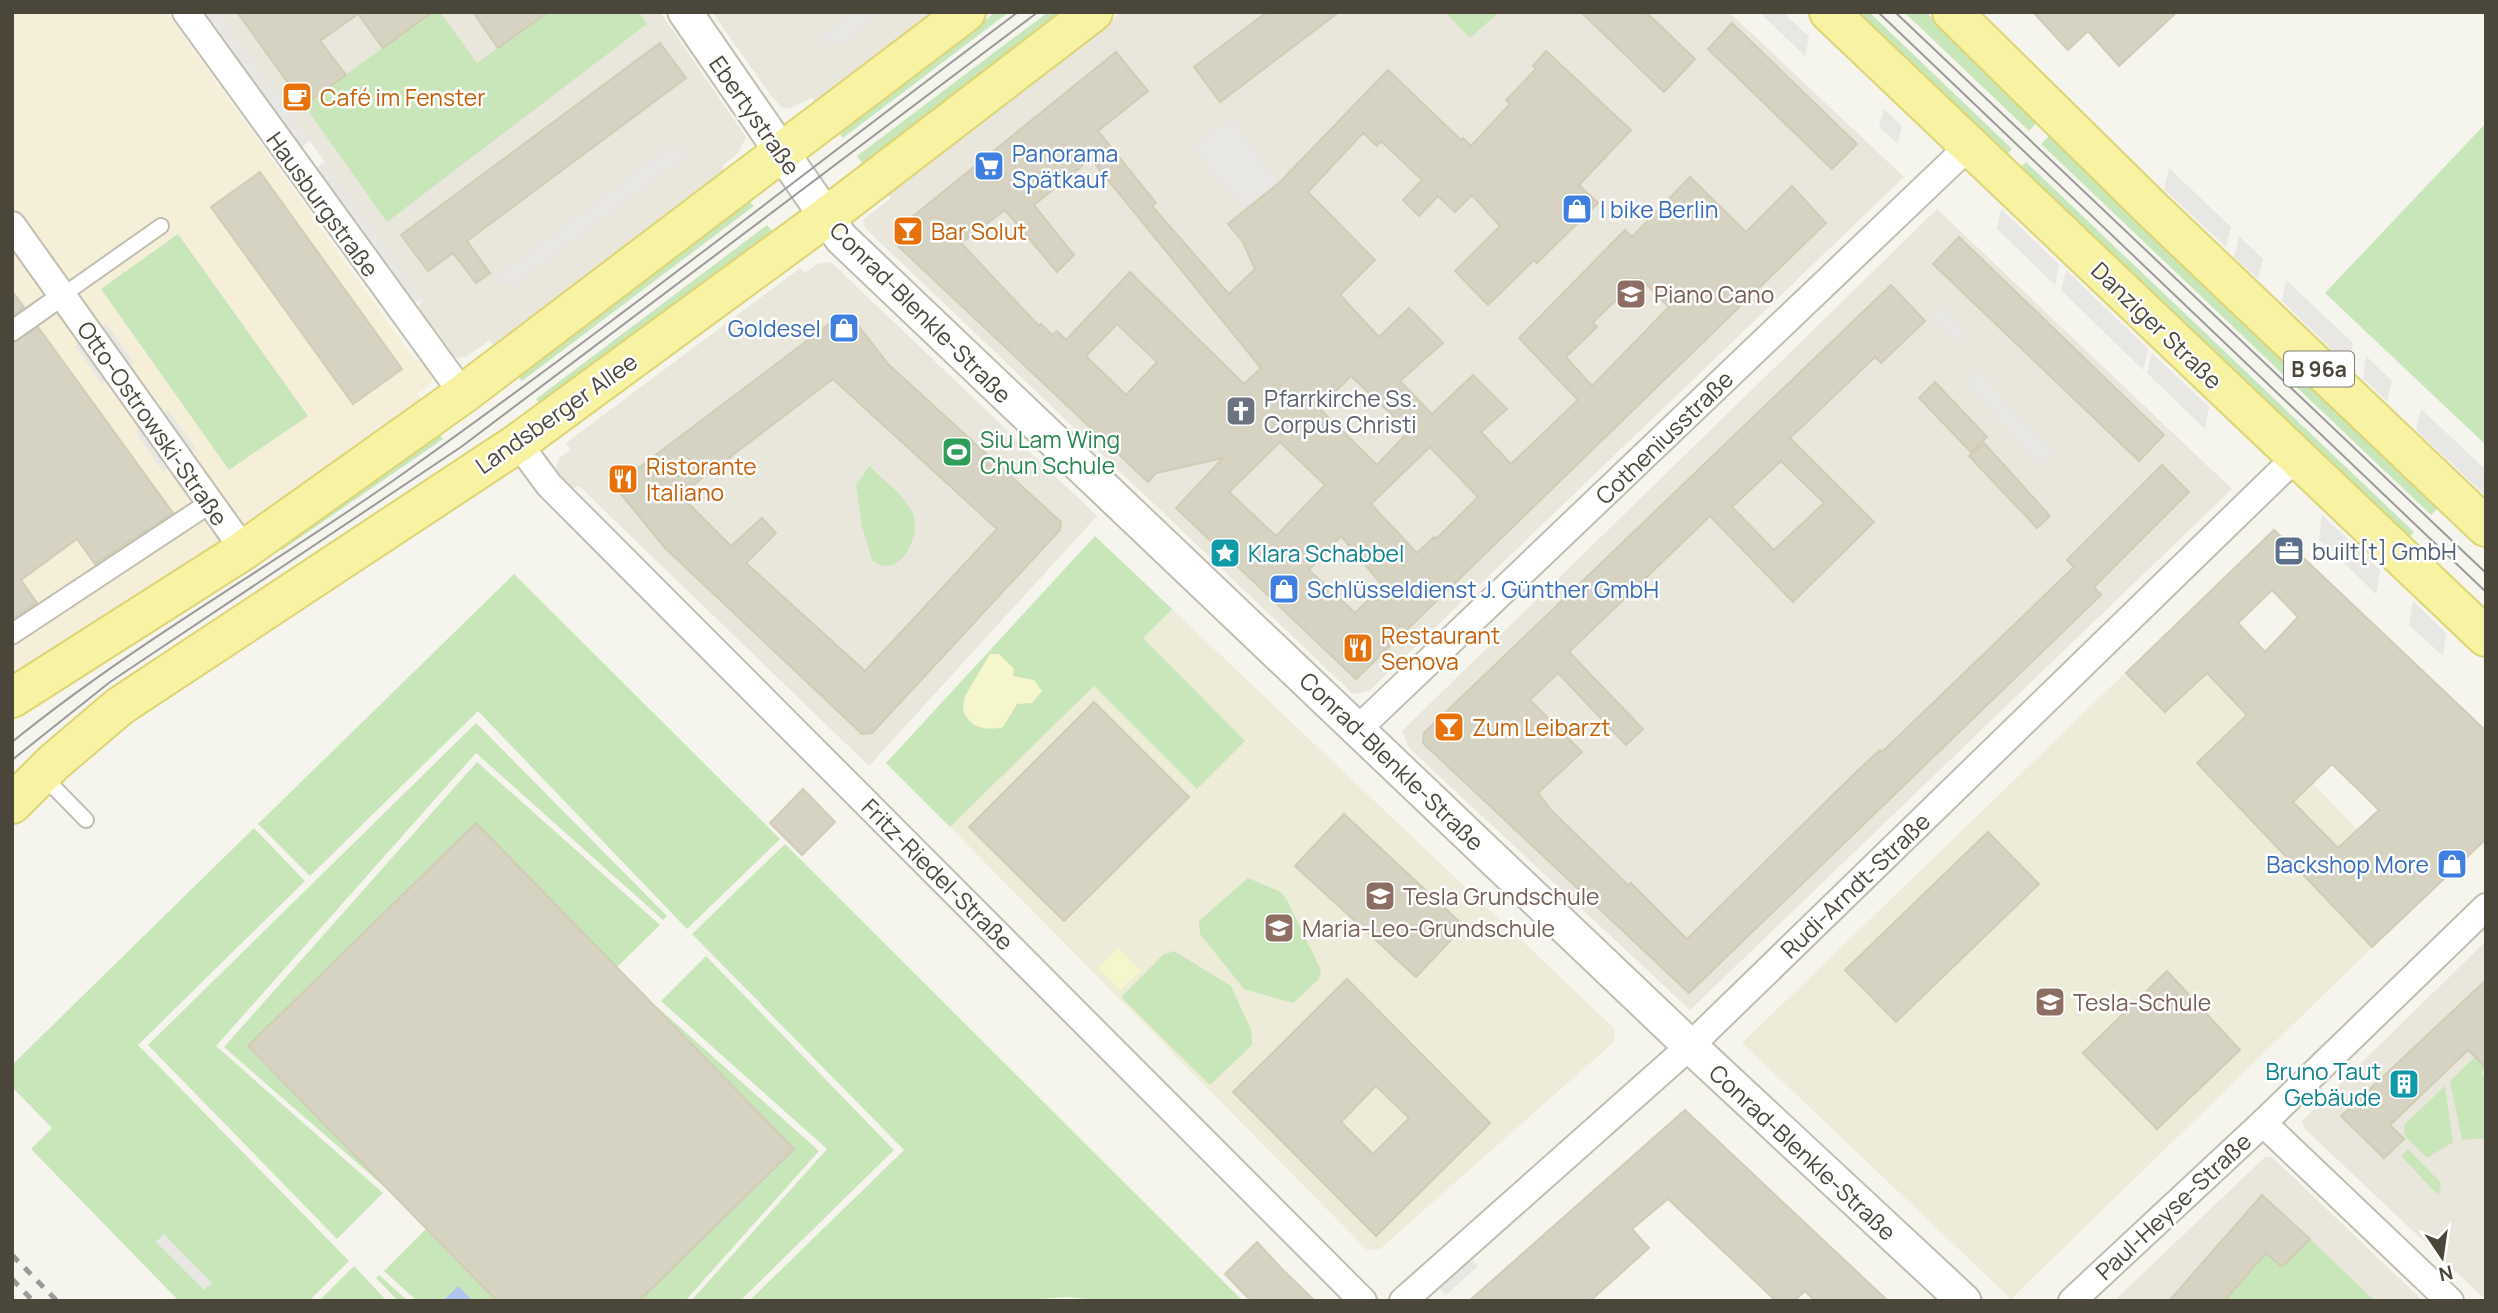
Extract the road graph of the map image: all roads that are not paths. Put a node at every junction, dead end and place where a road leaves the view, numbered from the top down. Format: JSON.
{"nodes":[{"id":1,"x":186,"y":12,"type":"edge"},
{"id":2,"x":685,"y":12,"type":"edge"},
{"id":3,"x":966,"y":12,"type":"edge"},
{"id":4,"x":1093,"y":12,"type":"edge"},
{"id":5,"x":1829,"y":12,"type":"edge"},
{"id":6,"x":1952,"y":12,"type":"edge"},
{"id":7,"x":1969,"y":146,"type":"junction"},
{"id":8,"x":782,"y":153,"type":"junction"},
{"id":9,"x":826,"y":217,"type":"junction"},
{"id":10,"x":12,"y":225,"type":"edge"},
{"id":11,"x":161,"y":226,"type":"dead end"},
{"id":12,"x":63,"y":295,"type":"junction"},
{"id":13,"x":12,"y":331,"type":"edge"},
{"id":14,"x":463,"y":394,"type":"junction"},
{"id":15,"x":518,"y":443,"type":"junction"},
{"id":16,"x":2296,"y":457,"type":"junction"},
{"id":17,"x":210,"y":503,"type":"junction"},
{"id":18,"x":2486,"y":527,"type":"edge"},
{"id":19,"x":244,"y":551,"type":"junction"},
{"id":20,"x":12,"y":634,"type":"edge"},
{"id":21,"x":2486,"y":637,"type":"edge"},
{"id":22,"x":12,"y":698,"type":"edge"},
{"id":23,"x":1359,"y":728,"type":"junction"},
{"id":24,"x":42,"y":775,"type":"junction"},
{"id":25,"x":12,"y":804,"type":"edge"},
{"id":26,"x":86,"y":820,"type":"dead end"},
{"id":27,"x":2486,"y":907,"type":"edge"},
{"id":28,"x":1690,"y":1046,"type":"junction"},
{"id":29,"x":2263,"y":1123,"type":"junction"},
{"id":30,"x":1363,"y":1301,"type":"edge"},
{"id":31,"x":1403,"y":1301,"type":"edge"},
{"id":32,"x":1964,"y":1301,"type":"edge"},
{"id":33,"x":2072,"y":1301,"type":"edge"},
{"id":34,"x":2450,"y":1301,"type":"edge"}],
"edges":[{"from":1,"to":14,"type":"street","name":"Hausburgstraße"},
{"from":2,"to":8,"type":"street","name":"Ebertystraße"},
{"from":3,"to":8,"type":"main road"},
{"from":4,"to":9,"type":"main road","name":"Landsberger Allee"},
{"from":5,"to":7,"type":"main road","name":"Danziger Straße"},
{"from":6,"to":18,"type":"main road","number":"B 96a"},
{"from":7,"to":16,"type":"main road","name":"Danziger Straße"},
{"from":7,"to":23,"type":"street","name":"Cotheniusstraße"},
{"from":8,"to":9,"type":"street","name":"Ebertystraße"},
{"from":8,"to":14,"type":"main road"},
{"from":9,"to":15,"type":"main road","name":"Landsberger Allee"},
{"from":9,"to":23,"type":"street","name":"Conrad-Blenkle-Straße"},
{"from":10,"to":12,"type":"street","name":"Otto-Ostrowski-Straße"},
{"from":11,"to":12,"type":"lane"},
{"from":12,"to":13,"type":"street"},
{"from":12,"to":17,"type":"street","name":"Otto-Ostrowski-Straße"},
{"from":14,"to":19,"type":"main road"},
{"from":15,"to":24,"type":"main road","name":"Landsberger Allee"},
{"from":15,"to":30,"type":"street","name":"Fritz-Riedel-Straße"},
{"from":16,"to":21,"type":"main road","name":"Danziger Straße"},
{"from":16,"to":28,"type":"street","name":"Rudi-Arndt-Straße"},
{"from":17,"to":19,"type":"street","name":"Otto-Ostrowski-Straße"},
{"from":17,"to":20,"type":"street"},
{"from":19,"to":22,"type":"main road"},
{"from":23,"to":28,"type":"street","name":"Conrad-Blenkle-Straße"},
{"from":24,"to":25,"type":"main road","name":"Landsberger Allee"},
{"from":24,"to":26,"type":"lane"},
{"from":27,"to":29,"type":"street","name":"Paul-Heyse-Straße"},
{"from":28,"to":31,"type":"street","name":"Rudi-Arndt-Straße"},
{"from":28,"to":32,"type":"street","name":"Conrad-Blenkle-Straße"},
{"from":29,"to":33,"type":"street","name":"Paul-Heyse-Straße"},
{"from":29,"to":34,"type":"street"}]}
